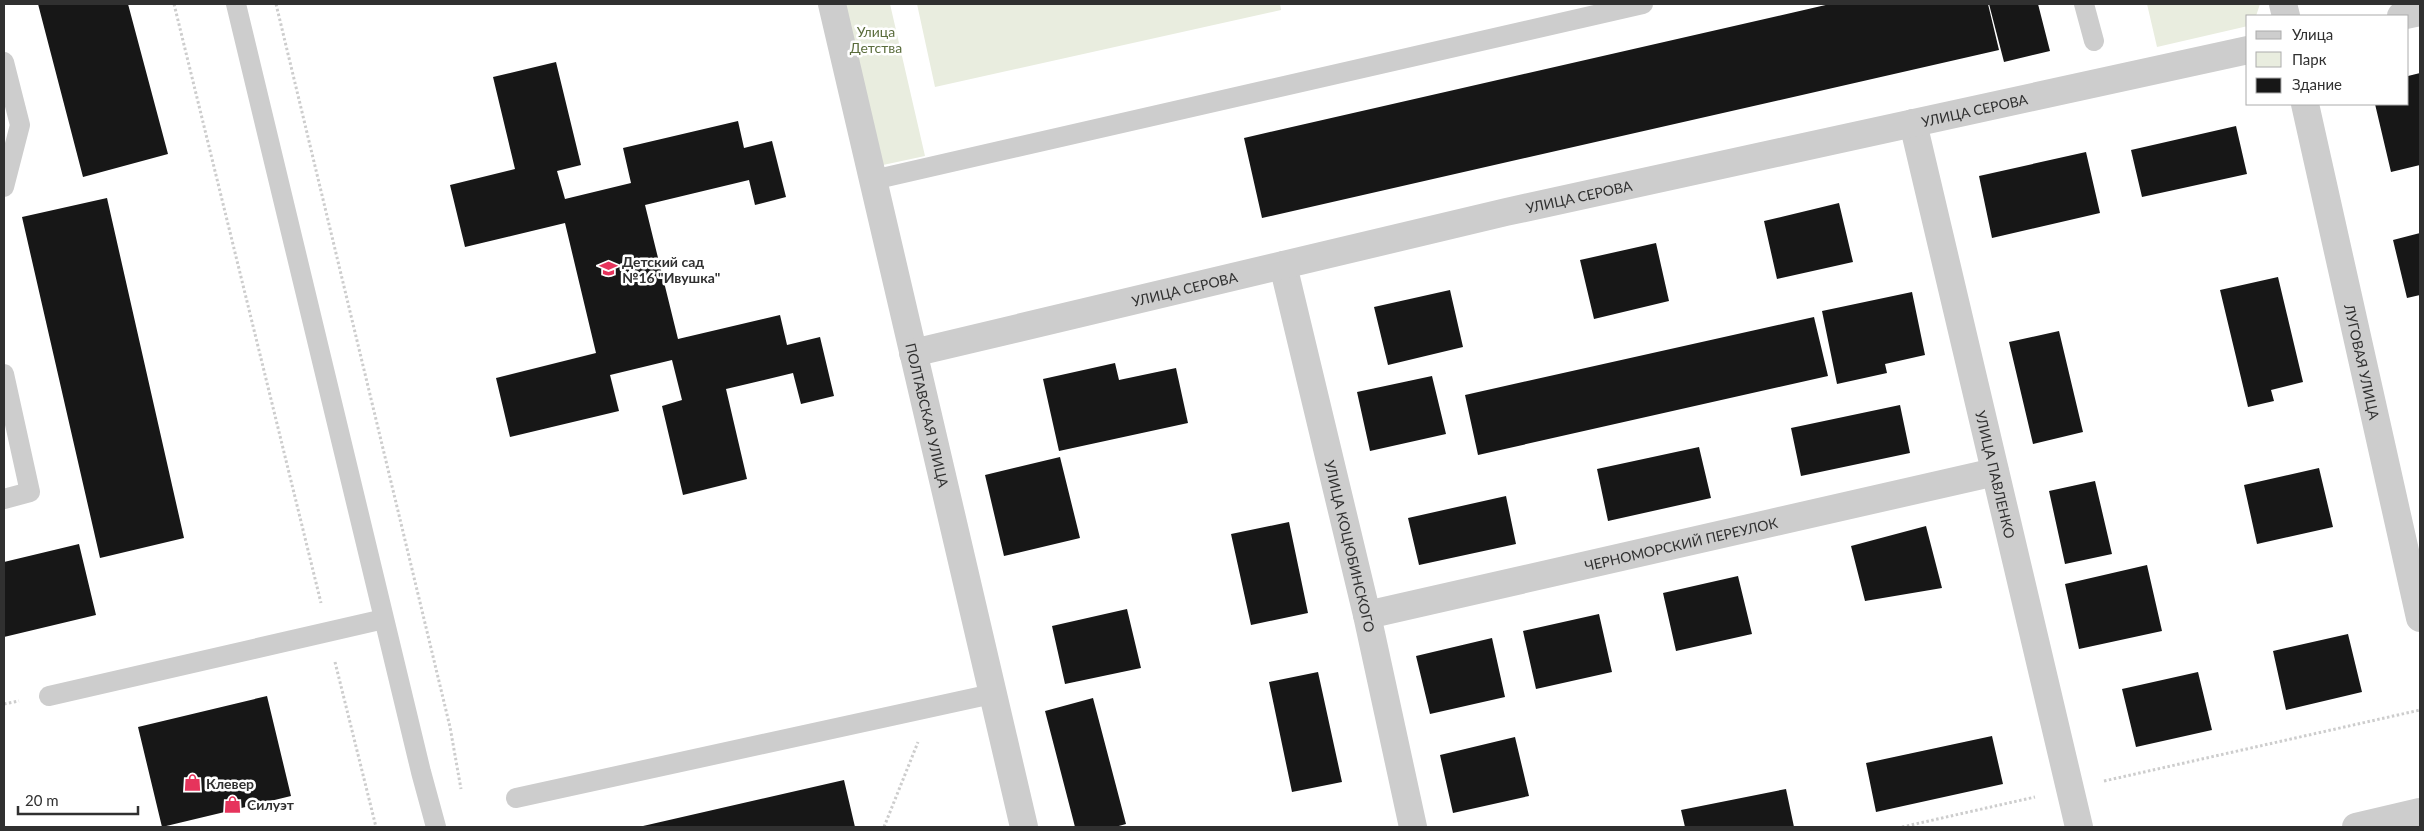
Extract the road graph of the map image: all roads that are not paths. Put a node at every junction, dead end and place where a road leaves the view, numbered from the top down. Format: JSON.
{"nodes":[{"id":1,"x":236,"y":4,"type":"edge"},
{"id":2,"x":832,"y":4,"type":"edge"},
{"id":3,"x":1643,"y":4,"type":"edge"},
{"id":4,"x":2084,"y":4,"type":"edge"},
{"id":5,"x":2420,"y":12,"type":"edge"},
{"id":6,"x":2406,"y":15,"type":"edge"},
{"id":7,"x":2094,"y":41,"type":"dead end"},
{"id":8,"x":2246,"y":50,"type":"edge"},
{"id":9,"x":4,"y":62,"type":"edge"},
{"id":10,"x":2305,"y":105,"type":"edge"},
{"id":11,"x":1913,"y":123,"type":"junction"},
{"id":12,"x":873,"y":180,"type":"junction"},
{"id":13,"x":4,"y":187,"type":"edge"},
{"id":14,"x":1283,"y":265,"type":"junction"},
{"id":15,"x":913,"y":353,"type":"junction"},
{"id":16,"x":4,"y":374,"type":"edge"},
{"id":17,"x":1995,"y":472,"type":"junction"},
{"id":18,"x":4,"y":499,"type":"edge"},
{"id":19,"x":1367,"y":615,"type":"junction"},
{"id":20,"x":2420,"y":618,"type":"edge"},
{"id":21,"x":384,"y":619,"type":"junction"},
{"id":22,"x":992,"y":694,"type":"junction"},
{"id":23,"x":49,"y":696,"type":"dead end"},
{"id":24,"x":516,"y":798,"type":"dead end"},
{"id":25,"x":2420,"y":812,"type":"edge"},
{"id":26,"x":436,"y":827,"type":"edge"},
{"id":27,"x":1024,"y":827,"type":"edge"},
{"id":28,"x":1413,"y":827,"type":"edge"},
{"id":29,"x":2079,"y":827,"type":"edge"},
{"id":30,"x":2356,"y":827,"type":"edge"}],
"edges":[{"from":1,"to":21,"type":"lane"},
{"from":2,"to":12,"type":"street","name":"ПОЛТАВСКАЯ УЛИЦА"},
{"from":3,"to":12,"type":"lane"},
{"from":4,"to":7,"type":"lane"},
{"from":5,"to":6,"type":"street"},
{"from":8,"to":11,"type":"street","name":"УЛИЦА СЕРОВА"},
{"from":9,"to":13,"type":"lane"},
{"from":10,"to":20,"type":"street","name":"ЛУГОВАЯ УЛИЦА"},
{"from":11,"to":14,"type":"street","name":"УЛИЦА СЕРОВА"},
{"from":11,"to":17,"type":"street","name":"УЛИЦА ПАВЛЕНКО"},
{"from":12,"to":15,"type":"street","name":"ПОЛТАВСКАЯ УЛИЦА"},
{"from":14,"to":15,"type":"street","name":"УЛИЦА СЕРОВА"},
{"from":14,"to":19,"type":"street","name":"УЛИЦА КОЦЮБИНСКОГО"},
{"from":15,"to":22,"type":"street","name":"ПОЛТАВСКАЯ УЛИЦА"},
{"from":16,"to":18,"type":"lane"},
{"from":17,"to":19,"type":"street","name":"ЧЕРНОМОРСКИЙ ПЕРЕУЛОК"},
{"from":17,"to":29,"type":"street","name":"УЛИЦА ПАВЛЕНКО"},
{"from":19,"to":28,"type":"street","name":"УЛИЦА КОЦЮБИНСКОГО"},
{"from":21,"to":23,"type":"lane"},
{"from":21,"to":26,"type":"lane"},
{"from":22,"to":24,"type":"lane"},
{"from":22,"to":27,"type":"street","name":"ПОЛТАВСКАЯ УЛИЦА"},
{"from":25,"to":30,"type":"street"}]}
